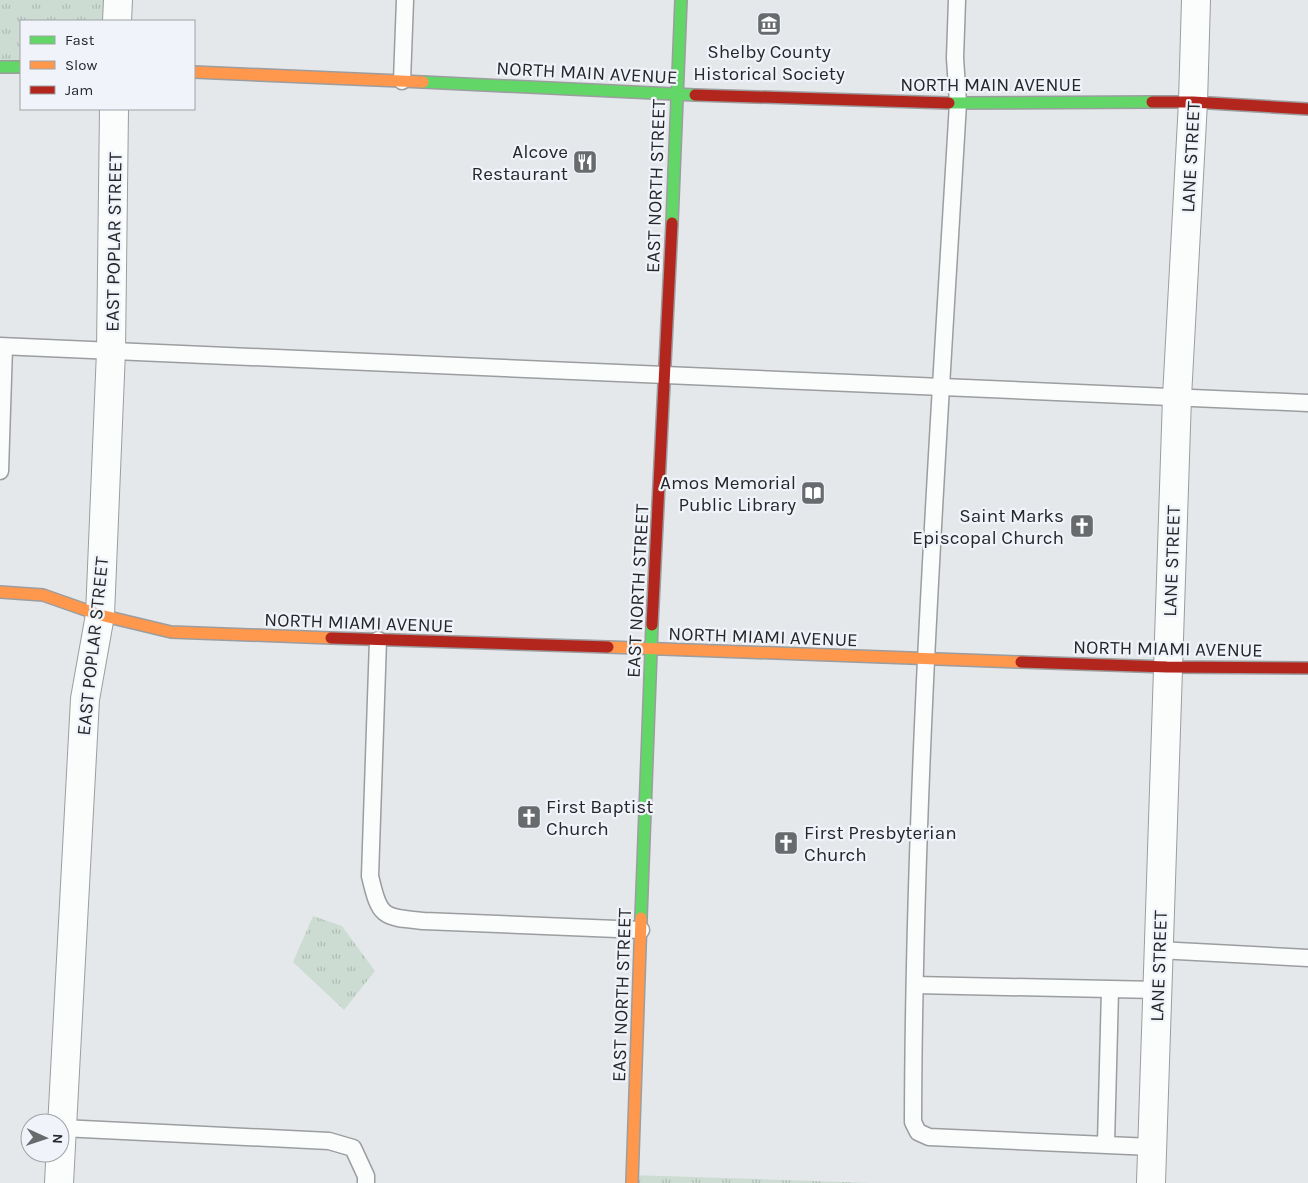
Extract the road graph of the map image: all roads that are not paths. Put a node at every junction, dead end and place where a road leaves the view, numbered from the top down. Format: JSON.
{"nodes":[{"id":1,"x":118,"y":0,"type":"edge"},
{"id":2,"x":406,"y":0,"type":"edge"},
{"id":3,"x":681,"y":0,"type":"edge"},
{"id":4,"x":957,"y":0,"type":"edge"},
{"id":5,"x":1196,"y":0,"type":"edge"},
{"id":6,"x":117,"y":20,"type":"edge"},
{"id":7,"x":0,"y":66,"type":"edge"},
{"id":8,"x":20,"y":67,"type":"edge"},
{"id":9,"x":195,"y":72,"type":"edge"},
{"id":10,"x":402,"y":80,"type":"junction"},
{"id":11,"x":676,"y":94,"type":"junction"},
{"id":12,"x":1193,"y":102,"type":"junction"},
{"id":13,"x":958,"y":103,"type":"junction"},
{"id":14,"x":1308,"y":109,"type":"edge"},
{"id":15,"x":114,"y":110,"type":"edge"},
{"id":16,"x":2,"y":346,"type":"edge"},
{"id":17,"x":111,"y":352,"type":"junction"},
{"id":18,"x":666,"y":375,"type":"junction"},
{"id":19,"x":941,"y":387,"type":"junction"},
{"id":20,"x":1177,"y":396,"type":"junction"},
{"id":21,"x":1308,"y":403,"type":"edge"},
{"id":22,"x":0,"y":471,"type":"edge"},
{"id":23,"x":0,"y":592,"type":"edge"},
{"id":24,"x":100,"y":615,"type":"junction"},
{"id":25,"x":378,"y":640,"type":"junction"},
{"id":26,"x":651,"y":650,"type":"junction"},
{"id":27,"x":927,"y":659,"type":"junction"},
{"id":28,"x":1167,"y":667,"type":"junction"},
{"id":29,"x":1308,"y":668,"type":"edge"},
{"id":30,"x":641,"y":930,"type":"junction"},
{"id":31,"x":1158,"y":950,"type":"junction"},
{"id":32,"x":1308,"y":958,"type":"edge"},
{"id":33,"x":914,"y":985,"type":"junction"},
{"id":34,"x":1110,"y":990,"type":"junction"},
{"id":35,"x":1157,"y":990,"type":"junction"},
{"id":36,"x":63,"y":1113,"type":"edge"},
{"id":37,"x":70,"y":1128,"type":"edge"},
{"id":38,"x":1106,"y":1143,"type":"junction"},
{"id":39,"x":1152,"y":1147,"type":"junction"},
{"id":40,"x":60,"y":1163,"type":"edge"},
{"id":41,"x":59,"y":1183,"type":"edge"},
{"id":42,"x":366,"y":1183,"type":"edge"},
{"id":43,"x":632,"y":1183,"type":"edge"},
{"id":44,"x":1151,"y":1183,"type":"edge"}],
"edges":[{"from":1,"to":6,"type":"street"},
{"from":2,"to":10,"type":"lane"},
{"from":3,"to":11,"type":"main road","name":"EAST NORTH STREET"},
{"from":4,"to":13,"type":"lane"},
{"from":5,"to":12,"type":"street","name":"LANE STREET"},
{"from":7,"to":8,"type":"main road"},
{"from":9,"to":10,"type":"main road","name":"NORTH MAIN AVENUE"},
{"from":10,"to":11,"type":"main road","name":"NORTH MAIN AVENUE"},
{"from":11,"to":13,"type":"main road","name":"NORTH MAIN AVENUE"},
{"from":11,"to":18,"type":"main road","name":"EAST NORTH STREET"},
{"from":12,"to":13,"type":"main road","name":"NORTH MAIN AVENUE"},
{"from":12,"to":14,"type":"main road","name":"NORTH MAIN AVENUE"},
{"from":12,"to":20,"type":"street","name":"LANE STREET"},
{"from":13,"to":19,"type":"lane"},
{"from":15,"to":17,"type":"street","name":"EAST POPLAR STREET"},
{"from":16,"to":17,"type":"lane"},
{"from":16,"to":22,"type":"lane"},
{"from":17,"to":18,"type":"lane"},
{"from":17,"to":24,"type":"street","name":"EAST POPLAR STREET"},
{"from":18,"to":19,"type":"lane"},
{"from":18,"to":26,"type":"main road","name":"EAST NORTH STREET"},
{"from":19,"to":20,"type":"lane"},
{"from":19,"to":27,"type":"lane"},
{"from":20,"to":21,"type":"lane"},
{"from":20,"to":28,"type":"street","name":"LANE STREET"},
{"from":23,"to":24,"type":"main road","name":"NORTH MIAMI AVENUE"},
{"from":24,"to":25,"type":"main road","name":"NORTH MIAMI AVENUE"},
{"from":24,"to":36,"type":"street","name":"EAST POPLAR STREET"},
{"from":25,"to":26,"type":"main road","name":"NORTH MIAMI AVENUE"},
{"from":25,"to":30,"type":"lane"},
{"from":26,"to":27,"type":"main road","name":"NORTH MIAMI AVENUE"},
{"from":26,"to":30,"type":"main road","name":"EAST NORTH STREET"},
{"from":27,"to":28,"type":"main road","name":"NORTH MIAMI AVENUE"},
{"from":27,"to":33,"type":"lane"},
{"from":28,"to":29,"type":"main road","name":"NORTH MIAMI AVENUE"},
{"from":28,"to":31,"type":"street","name":"LANE STREET"},
{"from":30,"to":43,"type":"main road","name":"EAST NORTH STREET"},
{"from":31,"to":32,"type":"lane"},
{"from":31,"to":35,"type":"street","name":"LANE STREET"},
{"from":33,"to":34,"type":"lane"},
{"from":33,"to":38,"type":"lane"},
{"from":34,"to":35,"type":"lane"},
{"from":34,"to":38,"type":"lane"},
{"from":35,"to":39,"type":"street","name":"LANE STREET"},
{"from":37,"to":42,"type":"lane"},
{"from":38,"to":39,"type":"lane"},
{"from":39,"to":44,"type":"street","name":"LANE STREET"},
{"from":40,"to":41,"type":"street","name":"EAST POPLAR STREET"}]}
